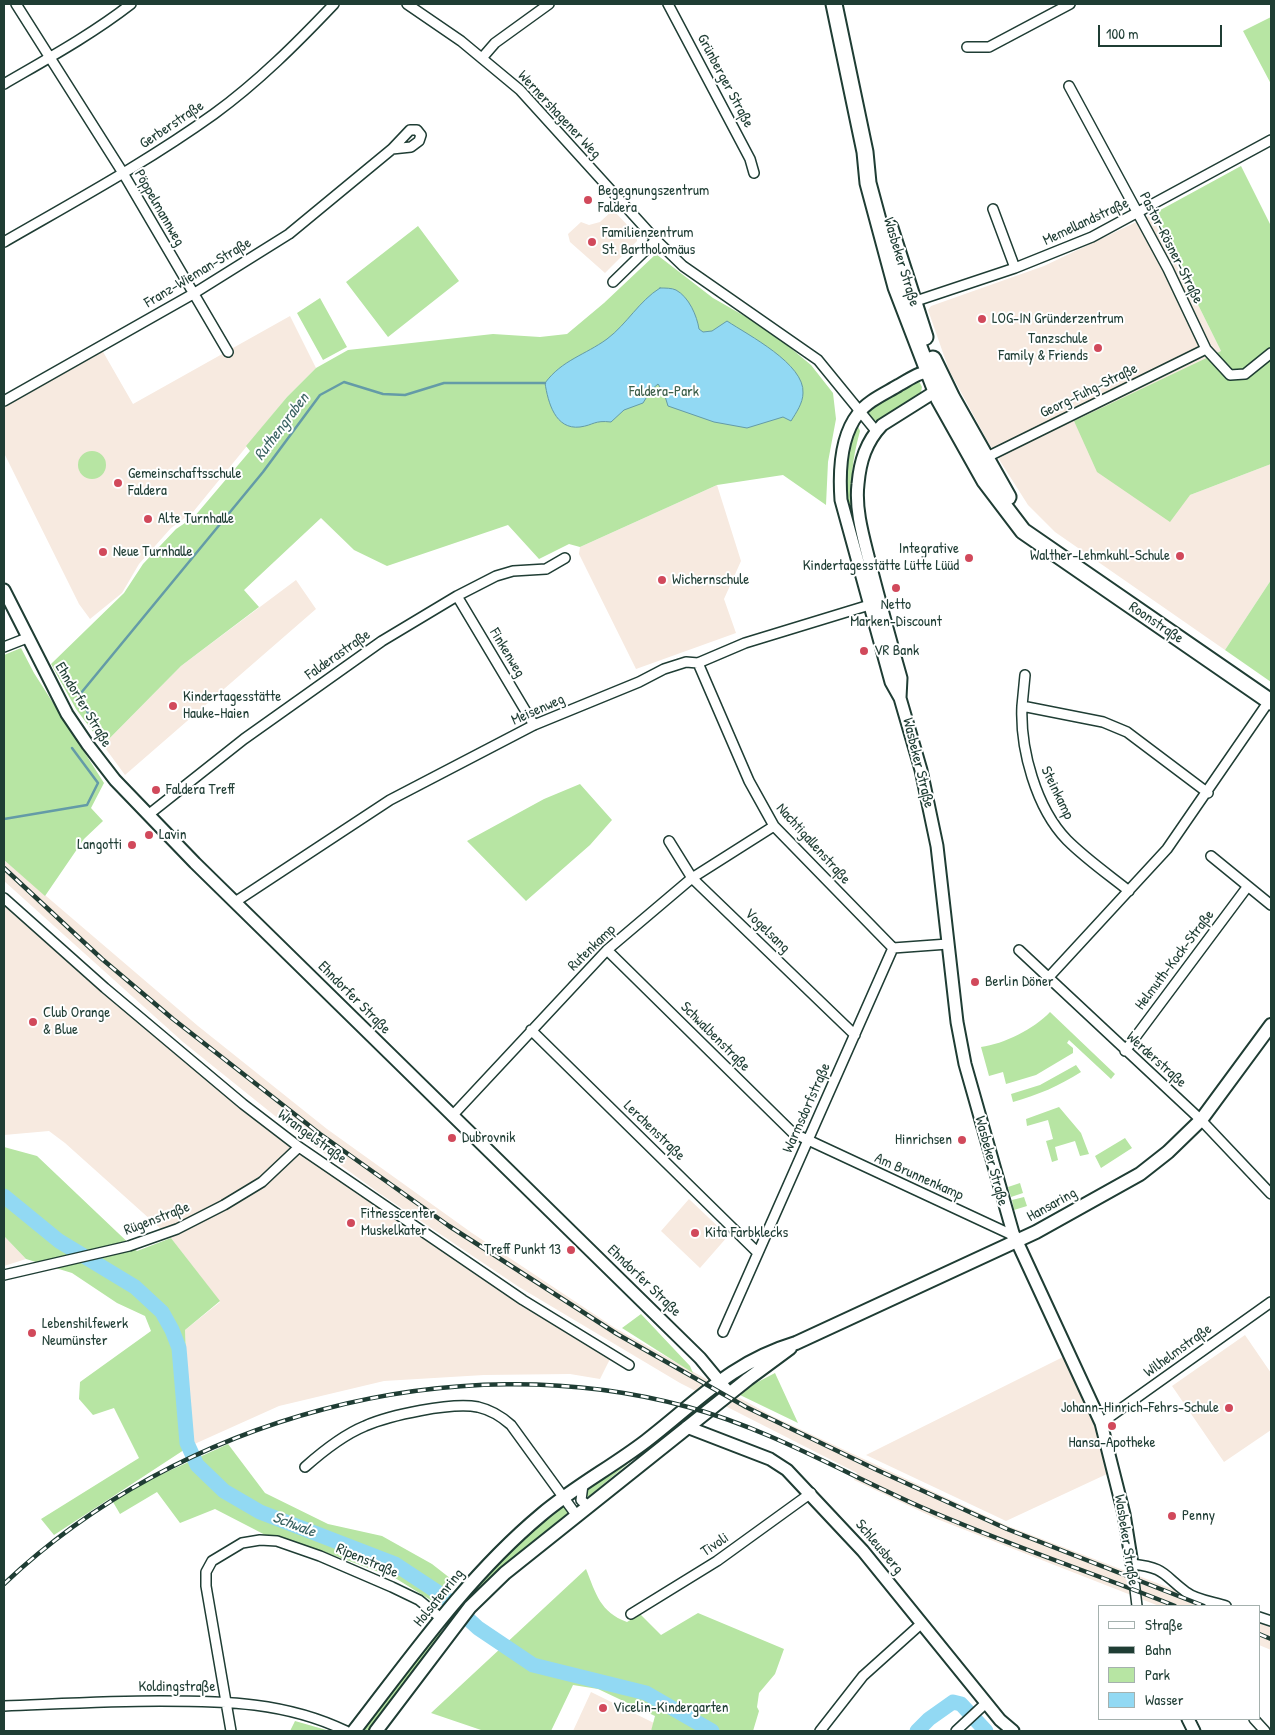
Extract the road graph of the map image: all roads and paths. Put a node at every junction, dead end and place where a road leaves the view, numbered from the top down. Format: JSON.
{"nodes":[{"id":1,"x":16,"y":4,"type":"edge"},
{"id":2,"x":130,"y":4,"type":"edge"},
{"id":3,"x":334,"y":4,"type":"edge"},
{"id":4,"x":407,"y":4,"type":"edge"},
{"id":5,"x":549,"y":4,"type":"edge"},
{"id":6,"x":668,"y":4,"type":"edge"},
{"id":7,"x":834,"y":4,"type":"edge"},
{"id":8,"x":1070,"y":4,"type":"edge"},
{"id":9,"x":967,"y":47,"type":"dead end"},
{"id":10,"x":51,"y":57,"type":"junction"},
{"id":11,"x":482,"y":58,"type":"junction"},
{"id":12,"x":4,"y":84,"type":"edge"},
{"id":13,"x":1069,"y":86,"type":"dead end"},
{"id":14,"x":1271,"y":140,"type":"edge"},
{"id":15,"x":392,"y":149,"type":"dead end"},
{"id":16,"x":123,"y":173,"type":"junction"},
{"id":17,"x":754,"y":173,"type":"dead end"},
{"id":18,"x":993,"y":209,"type":"dead end"},
{"id":19,"x":1138,"y":213,"type":"junction"},
{"id":20,"x":656,"y":240,"type":"junction"},
{"id":21,"x":4,"y":242,"type":"edge"},
{"id":22,"x":1015,"y":268,"type":"junction"},
{"id":23,"x":613,"y":282,"type":"dead end"},
{"id":24,"x":193,"y":294,"type":"junction"},
{"id":25,"x":908,"y":304,"type":"junction"},
{"id":26,"x":1206,"y":349,"type":"junction"},
{"id":27,"x":228,"y":352,"type":"dead end"},
{"id":28,"x":1271,"y":353,"type":"edge"},
{"id":29,"x":936,"y":379,"type":"junction"},
{"id":30,"x":4,"y":401,"type":"edge"},
{"id":31,"x":858,"y":413,"type":"junction"},
{"id":32,"x":876,"y":432,"type":"junction"},
{"id":33,"x":985,"y":458,"type":"junction"},
{"id":34,"x":1041,"y":542,"type":"junction"},
{"id":35,"x":566,"y":558,"type":"dead end"},
{"id":36,"x":4,"y":590,"type":"edge"},
{"id":37,"x":457,"y":596,"type":"junction"},
{"id":38,"x":874,"y":604,"type":"junction"},
{"id":39,"x":27,"y":638,"type":"junction"},
{"id":40,"x":4,"y":647,"type":"edge"},
{"id":41,"x":698,"y":663,"type":"junction"},
{"id":42,"x":1025,"y":675,"type":"dead end"},
{"id":43,"x":1270,"y":702,"type":"edge"},
{"id":44,"x":1022,"y":706,"type":"junction"},
{"id":45,"x":534,"y":725,"type":"junction"},
{"id":46,"x":1208,"y":793,"type":"junction"},
{"id":47,"x":148,"y":815,"type":"junction"},
{"id":48,"x":774,"y":826,"type":"junction"},
{"id":49,"x":669,"y":841,"type":"dead end"},
{"id":50,"x":1211,"y":856,"type":"dead end"},
{"id":51,"x":692,"y":878,"type":"junction"},
{"id":52,"x":1248,"y":886,"type":"junction"},
{"id":53,"x":1129,"y":891,"type":"junction"},
{"id":54,"x":4,"y":898,"type":"edge"},
{"id":55,"x":235,"y":902,"type":"junction"},
{"id":56,"x":1271,"y":905,"type":"edge"},
{"id":57,"x":948,"y":944,"type":"junction"},
{"id":58,"x":893,"y":948,"type":"junction"},
{"id":59,"x":607,"y":950,"type":"junction"},
{"id":60,"x":1019,"y":950,"type":"dead end"},
{"id":61,"x":1048,"y":978,"type":"junction"},
{"id":62,"x":1271,"y":1026,"type":"edge"},
{"id":63,"x":531,"y":1030,"type":"junction"},
{"id":64,"x":855,"y":1035,"type":"junction"},
{"id":65,"x":1124,"y":1051,"type":"junction"},
{"id":66,"x":452,"y":1116,"type":"junction"},
{"id":67,"x":1201,"y":1120,"type":"junction"},
{"id":68,"x":807,"y":1141,"type":"junction"},
{"id":69,"x":299,"y":1147,"type":"junction"},
{"id":70,"x":1271,"y":1194,"type":"edge"},
{"id":71,"x":1016,"y":1241,"type":"junction"},
{"id":72,"x":758,"y":1252,"type":"junction"},
{"id":73,"x":4,"y":1275,"type":"edge"},
{"id":74,"x":1271,"y":1302,"type":"edge"},
{"id":75,"x":723,"y":1332,"type":"dead end"},
{"id":76,"x":796,"y":1343,"type":"junction"},
{"id":77,"x":629,"y":1365,"type":"dead end"},
{"id":78,"x":719,"y":1381,"type":"junction"},
{"id":79,"x":729,"y":1394,"type":"junction"},
{"id":80,"x":1101,"y":1424,"type":"junction"},
{"id":81,"x":687,"y":1427,"type":"junction"},
{"id":82,"x":305,"y":1467,"type":"dead end"},
{"id":83,"x":582,"y":1485,"type":"junction"},
{"id":84,"x":811,"y":1493,"type":"junction"},
{"id":85,"x":563,"y":1498,"type":"junction"},
{"id":86,"x":588,"y":1507,"type":"junction"},
{"id":87,"x":577,"y":1516,"type":"junction"},
{"id":88,"x":1132,"y":1564,"type":"junction"},
{"id":89,"x":1137,"y":1605,"type":"edge"},
{"id":90,"x":1223,"y":1605,"type":"edge"},
{"id":91,"x":631,"y":1614,"type":"dead end"},
{"id":92,"x":445,"y":1616,"type":"junction"},
{"id":93,"x":922,"y":1623,"type":"junction"},
{"id":94,"x":224,"y":1701,"type":"junction"},
{"id":95,"x":986,"y":1703,"type":"junction"},
{"id":96,"x":4,"y":1706,"type":"edge"},
{"id":97,"x":1255,"y":1720,"type":"edge"},
{"id":98,"x":231,"y":1731,"type":"edge"},
{"id":99,"x":346,"y":1731,"type":"edge"},
{"id":100,"x":354,"y":1731,"type":"edge"},
{"id":101,"x":376,"y":1731,"type":"edge"},
{"id":102,"x":820,"y":1731,"type":"edge"},
{"id":103,"x":956,"y":1731,"type":"edge"},
{"id":104,"x":1014,"y":1731,"type":"edge"},
{"id":105,"x":1265,"y":1731,"type":"edge"}],
"edges":[{"from":1,"to":10,"type":"street","name":"Pöppelmannweg"},
{"from":2,"to":10,"type":"street"},
{"from":3,"to":16,"type":"street","name":"Gerberstraße"},
{"from":4,"to":11,"type":"street","name":"Wernershagener Weg"},
{"from":5,"to":11,"type":"street"},
{"from":6,"to":17,"type":"street","name":"Grünberger Straße"},
{"from":7,"to":25,"type":"main road","name":"Wasbeker Straße"},
{"from":8,"to":9,"type":"street"},
{"from":10,"to":12,"type":"street"},
{"from":10,"to":16,"type":"street","name":"Pöppelmannweg"},
{"from":11,"to":20,"type":"street","name":"Wernershagener Weg"},
{"from":13,"to":19,"type":"street","name":"Pastor-Rösner-Straße"},
{"from":14,"to":19,"type":"street","name":"Memellandstraße"},
{"from":15,"to":24,"type":"street","name":"Franz-Wieman-Straße"},
{"from":16,"to":21,"type":"street","name":"Gerberstraße"},
{"from":16,"to":24,"type":"street","name":"Pöppelmannweg"},
{"from":18,"to":22,"type":"street"},
{"from":19,"to":22,"type":"street","name":"Memellandstraße"},
{"from":19,"to":26,"type":"street","name":"Pastor-Rösner-Straße"},
{"from":20,"to":23,"type":"street"},
{"from":20,"to":31,"type":"street","name":"Wernershagener Weg"},
{"from":22,"to":25,"type":"street","name":"Memellandstraße"},
{"from":24,"to":27,"type":"street","name":"Pöppelmannweg"},
{"from":24,"to":30,"type":"street","name":"Franz-Wieman-Straße"},
{"from":25,"to":29,"type":"main road","name":"Wasbeker Straße"},
{"from":26,"to":28,"type":"street","name":"Pastor-Rösner-Straße"},
{"from":26,"to":33,"type":"street","name":"Georg-Fuhg-Straße"},
{"from":29,"to":31,"type":"street","name":"Wasbeker Straße"},
{"from":29,"to":32,"type":"street","name":"Wasbeker Straße"},
{"from":29,"to":33,"type":"main road","name":"Roonstraße"},
{"from":29,"to":34,"type":"main road","name":"Roonstraße"},
{"from":31,"to":32,"type":"street"},
{"from":31,"to":38,"type":"street","name":"Wasbeker Straße"},
{"from":32,"to":38,"type":"street","name":"Wasbeker Straße"},
{"from":33,"to":34,"type":"main road","name":"Roonstraße"},
{"from":34,"to":43,"type":"main road","name":"Roonstraße"},
{"from":35,"to":37,"type":"street","name":"Falderastraße"},
{"from":36,"to":39,"type":"street","name":"Ehndorfer Straße"},
{"from":37,"to":45,"type":"street","name":"Finkenweg"},
{"from":37,"to":47,"type":"street","name":"Falderastraße"},
{"from":38,"to":41,"type":"street","name":"Meisenweg"},
{"from":38,"to":57,"type":"street","name":"Wasbeker Straße"},
{"from":39,"to":40,"type":"street"},
{"from":39,"to":47,"type":"street","name":"Ehndorfer Straße"},
{"from":41,"to":45,"type":"street","name":"Meisenweg"},
{"from":41,"to":48,"type":"street","name":"Nachtigallenstraße"},
{"from":42,"to":44,"type":"street","name":"Steinkamp"},
{"from":43,"to":46,"type":"street"},
{"from":44,"to":46,"type":"street"},
{"from":44,"to":53,"type":"street","name":"Steinkamp"},
{"from":45,"to":55,"type":"street","name":"Meisenweg"},
{"from":46,"to":53,"type":"street"},
{"from":47,"to":55,"type":"street","name":"Ehndorfer Straße"},
{"from":48,"to":51,"type":"street","name":"Rutenkamp"},
{"from":48,"to":58,"type":"street","name":"Nachtigallenstraße"},
{"from":49,"to":51,"type":"street","name":"Vogelsang"},
{"from":50,"to":52,"type":"street"},
{"from":51,"to":59,"type":"street","name":"Rutenkamp"},
{"from":51,"to":64,"type":"street","name":"Vogelsang"},
{"from":52,"to":56,"type":"street"},
{"from":52,"to":65,"type":"street","name":"Helmuth-Kock-Straße"},
{"from":53,"to":61,"type":"street"},
{"from":54,"to":69,"type":"street","name":"Wrangelstraße"},
{"from":55,"to":66,"type":"street","name":"Ehndorfer Straße"},
{"from":57,"to":58,"type":"street"},
{"from":57,"to":71,"type":"street","name":"Wasbeker Straße"},
{"from":58,"to":64,"type":"street","name":"Warmsdorfstraße"},
{"from":59,"to":63,"type":"street","name":"Rutenkamp"},
{"from":59,"to":68,"type":"street","name":"Schwalbenstraße"},
{"from":60,"to":61,"type":"street","name":"Werderstraße"},
{"from":61,"to":65,"type":"street","name":"Werderstraße"},
{"from":62,"to":67,"type":"main road","name":"Hansaring"},
{"from":63,"to":66,"type":"street","name":"Rutenkamp"},
{"from":63,"to":72,"type":"street","name":"Lerchenstraße"},
{"from":64,"to":68,"type":"street","name":"Warmsdorfstraße"},
{"from":65,"to":67,"type":"street","name":"Werderstraße"},
{"from":66,"to":78,"type":"street","name":"Ehndorfer Straße"},
{"from":67,"to":70,"type":"street","name":"Werderstraße"},
{"from":67,"to":71,"type":"main road","name":"Hansaring"},
{"from":68,"to":71,"type":"street","name":"Am Brunnenkamp"},
{"from":68,"to":72,"type":"street","name":"Warmsdorfstraße"},
{"from":69,"to":73,"type":"street","name":"Rügenstraße"},
{"from":69,"to":77,"type":"street","name":"Wrangelstraße"},
{"from":71,"to":76,"type":"main road","name":"Hansaring"},
{"from":71,"to":80,"type":"street","name":"Wasbeker Straße"},
{"from":72,"to":75,"type":"street","name":"Warmsdorfstraße"},
{"from":74,"to":80,"type":"street","name":"Wilhelmstraße"},
{"from":76,"to":78,"type":"main road","name":"Hansaring"},
{"from":76,"to":79,"type":"main road","name":"Hansaring"},
{"from":78,"to":79,"type":"street","name":"Ehndorfer Straße"},
{"from":78,"to":83,"type":"main road","name":"Holsatenring"},
{"from":79,"to":81,"type":"main road","name":"Holsatenring"},
{"from":80,"to":88,"type":"street","name":"Wasbeker Straße"},
{"from":81,"to":84,"type":"street","name":"Schleusberg"},
{"from":81,"to":86,"type":"main road","name":"Holsatenring"},
{"from":82,"to":85,"type":"street"},
{"from":83,"to":85,"type":"main road","name":"Holsatenring"},
{"from":83,"to":86,"type":"street"},
{"from":84,"to":91,"type":"street","name":"Tivoli"},
{"from":84,"to":93,"type":"street","name":"Schleusberg"},
{"from":85,"to":87,"type":"street"},
{"from":85,"to":92,"type":"main road","name":"Holsatenring"},
{"from":86,"to":87,"type":"main road","name":"Holsatenring"},
{"from":87,"to":101,"type":"main road","name":"Holsatenring"},
{"from":88,"to":89,"type":"street","name":"Wasbeker Straße"},
{"from":88,"to":90,"type":"street"},
{"from":92,"to":94,"type":"street","name":"Ripenstraße"},
{"from":92,"to":100,"type":"main road","name":"Holsatenring"},
{"from":93,"to":95,"type":"street","name":"Schleusberg"},
{"from":93,"to":102,"type":"street"},
{"from":94,"to":96,"type":"street","name":"Koldingstraße"},
{"from":94,"to":98,"type":"street","name":"Ripenstraße"},
{"from":94,"to":99,"type":"street","name":"Koldingstraße"},
{"from":95,"to":103,"type":"street"},
{"from":95,"to":104,"type":"street","name":"Schleusberg"},
{"from":97,"to":105,"type":"street"}]}
